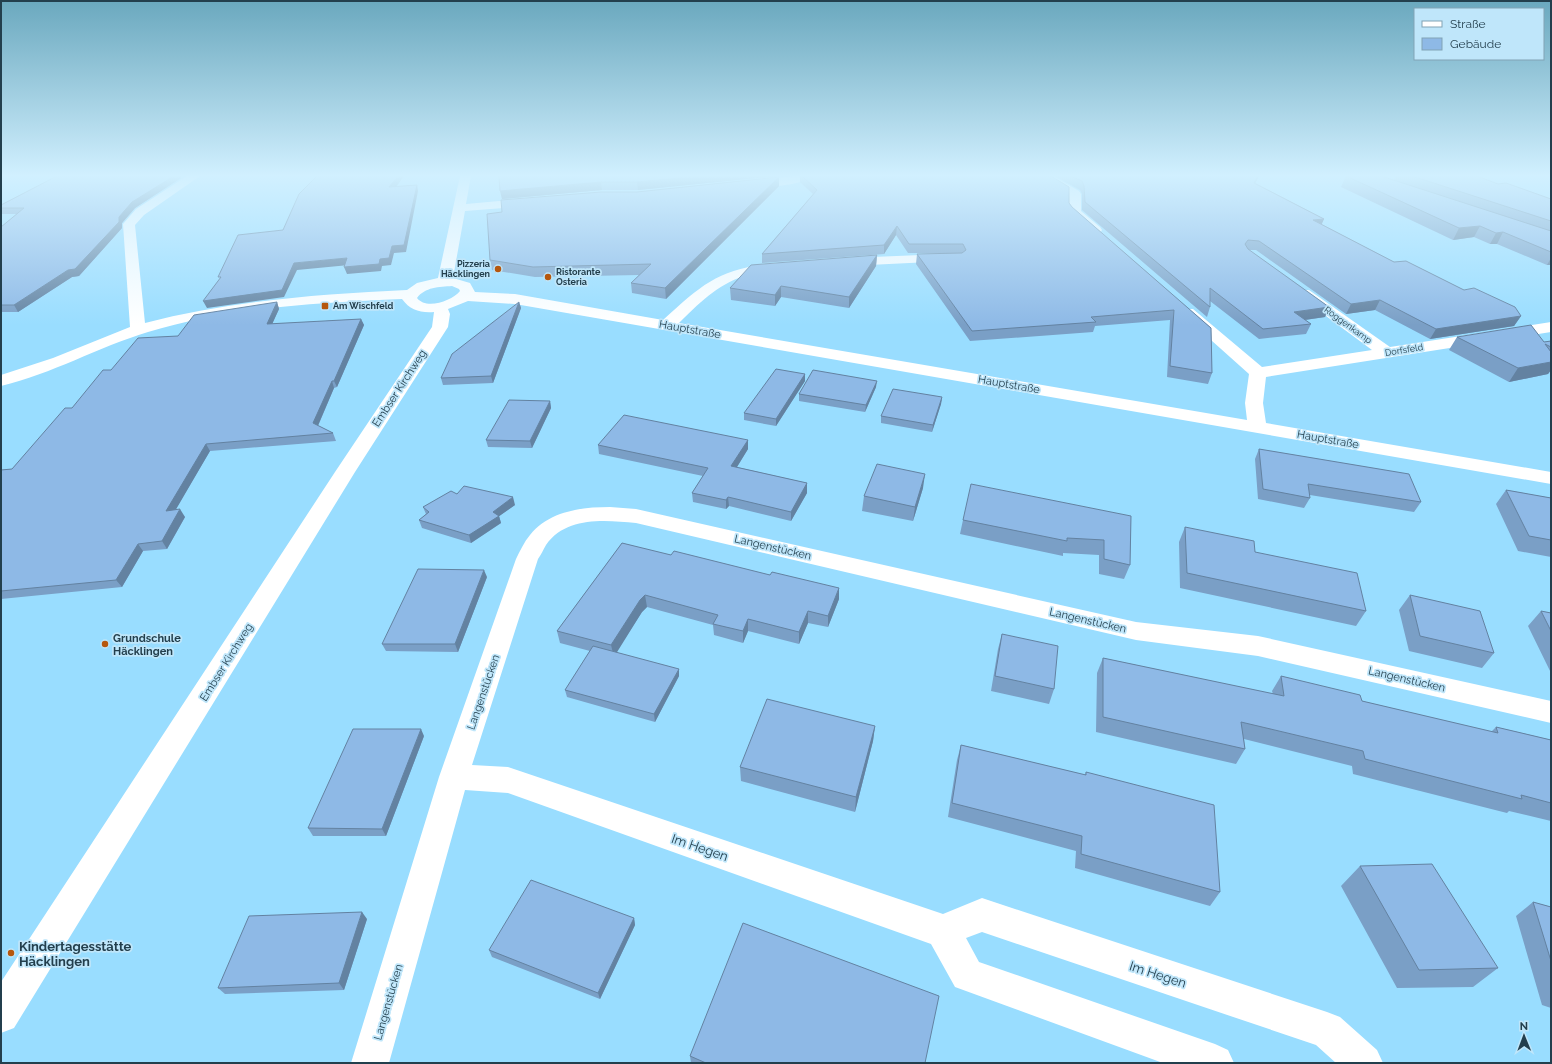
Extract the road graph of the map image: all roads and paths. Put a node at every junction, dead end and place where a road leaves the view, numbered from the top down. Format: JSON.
{"nodes":[{"id":1,"x":129,"y":226,"type":"edge"},
{"id":2,"x":456,"y":226,"type":"edge"},
{"id":3,"x":1090,"y":226,"type":"edge"},
{"id":4,"x":1104,"y":238,"type":"edge"},
{"id":5,"x":956,"y":258,"type":"edge"},
{"id":6,"x":836,"y":263,"type":"edge"},
{"id":7,"x":788,"y":266,"type":"edge"},
{"id":8,"x":445,"y":282,"type":"junction"},
{"id":9,"x":1294,"y":286,"type":"edge"},
{"id":10,"x":411,"y":294,"type":"junction"},
{"id":11,"x":466,"y":296,"type":"junction"},
{"id":12,"x":1175,"y":300,"type":"edge"},
{"id":13,"x":440,"y":307,"type":"junction"},
{"id":14,"x":667,"y":325,"type":"junction"},
{"id":15,"x":1551,"y":328,"type":"edge"},
{"id":16,"x":138,"y":330,"type":"junction"},
{"id":17,"x":1387,"y":353,"type":"junction"},
{"id":18,"x":1258,"y":373,"type":"junction"},
{"id":19,"x":1,"y":381,"type":"edge"},
{"id":20,"x":1257,"y":427,"type":"junction"},
{"id":21,"x":1551,"y":478,"type":"edge"},
{"id":22,"x":1551,"y":712,"type":"edge"},
{"id":23,"x":454,"y":777,"type":"junction"},
{"id":24,"x":943,"y":931,"type":"junction"},
{"id":25,"x":1,"y":1015,"type":"edge"},
{"id":26,"x":370,"y":1063,"type":"edge"},
{"id":27,"x":1215,"y":1063,"type":"edge"},
{"id":28,"x":1364,"y":1063,"type":"edge"}],
"edges":[{"from":1,"to":16,"type":"street"},
{"from":2,"to":8,"type":"street"},
{"from":3,"to":4,"type":"street"},
{"from":5,"to":6,"type":"street"},
{"from":7,"to":14,"type":"street"},
{"from":8,"to":10,"type":"street"},
{"from":8,"to":11,"type":"street"},
{"from":9,"to":17,"type":"street","name":"Roggenkamp"},
{"from":10,"to":13,"type":"street"},
{"from":10,"to":16,"type":"street"},
{"from":11,"to":13,"type":"street"},
{"from":11,"to":14,"type":"street","name":"Hauptstraße"},
{"from":12,"to":18,"type":"street"},
{"from":13,"to":25,"type":"street","name":"Embser Kirchweg"},
{"from":14,"to":20,"type":"street","name":"Hauptstraße"},
{"from":15,"to":17,"type":"street","name":"Dorfsfeld"},
{"from":16,"to":19,"type":"street"},
{"from":17,"to":18,"type":"street","name":"Dorfsfeld"},
{"from":18,"to":20,"type":"street"},
{"from":20,"to":21,"type":"street","name":"Hauptstraße"},
{"from":22,"to":23,"type":"street","name":"Langenstücken"},
{"from":23,"to":24,"type":"street","name":"Im Hegen"},
{"from":23,"to":26,"type":"street","name":"Langenstücken"},
{"from":24,"to":27,"type":"street"},
{"from":24,"to":28,"type":"street","name":"Im Hegen"}]}
